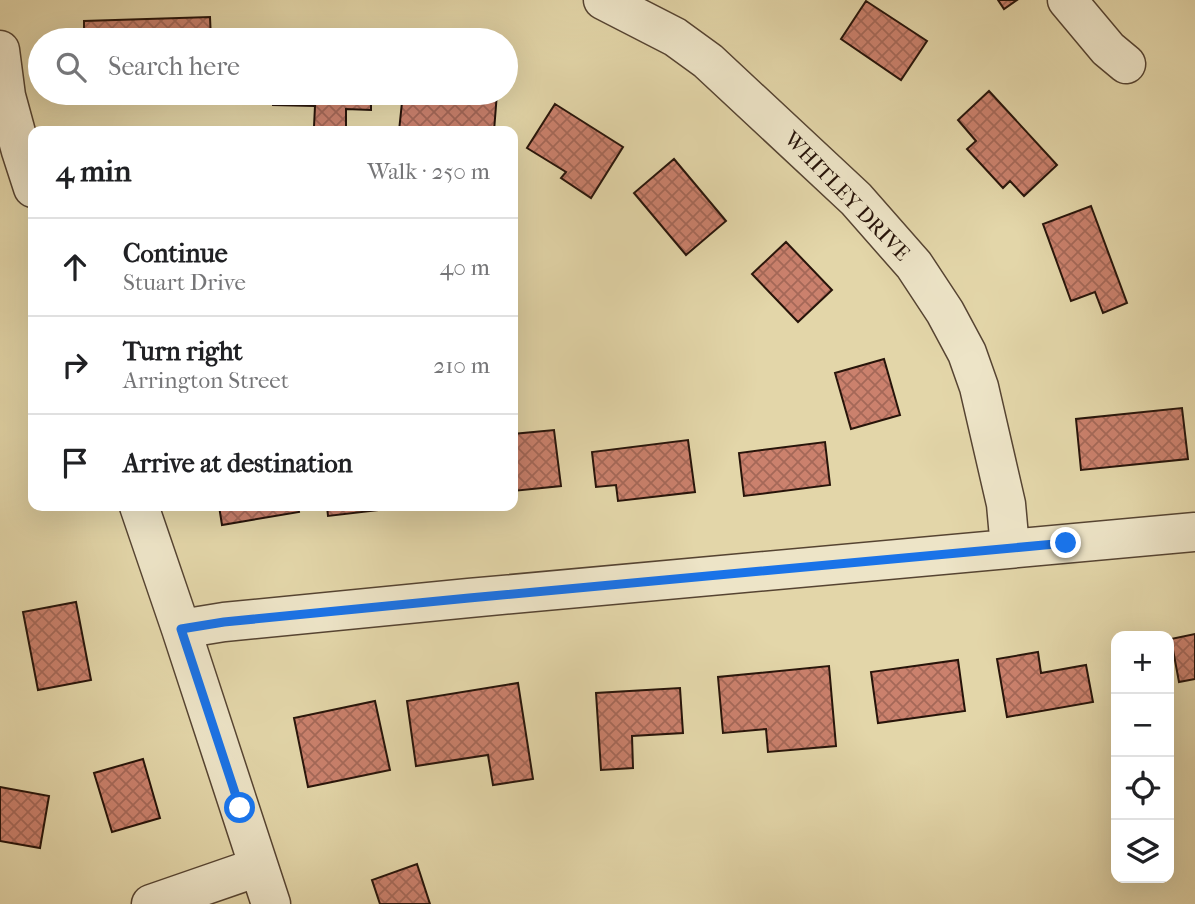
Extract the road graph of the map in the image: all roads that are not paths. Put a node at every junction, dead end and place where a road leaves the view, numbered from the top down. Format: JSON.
{"nodes":[{"id":1,"x":603,"y":0,"type":"edge"},
{"id":2,"x":1067,"y":0,"type":"edge"},
{"id":3,"x":0,"y":50,"type":"edge"},
{"id":4,"x":1126,"y":64,"type":"dead end"},
{"id":5,"x":28,"y":173,"type":"edge"},
{"id":6,"x":141,"y":511,"type":"edge"},
{"id":7,"x":1195,"y":532,"type":"edge"},
{"id":8,"x":1010,"y":548,"type":"junction"},
{"id":9,"x":181,"y":629,"type":"junction"},
{"id":10,"x":258,"y":867,"type":"junction"},
{"id":11,"x":151,"y":904,"type":"edge"},
{"id":12,"x":271,"y":904,"type":"edge"}],
"edges":[{"from":1,"to":8,"type":"street","name":"WHITLEY DRIVE"},
{"from":2,"to":4,"type":"street"},
{"from":3,"to":5,"type":"street"},
{"from":6,"to":9,"type":"street"},
{"from":7,"to":8,"type":"street"},
{"from":8,"to":9,"type":"street"},
{"from":9,"to":10,"type":"street"},
{"from":10,"to":11,"type":"street"},
{"from":10,"to":12,"type":"street"}]}
